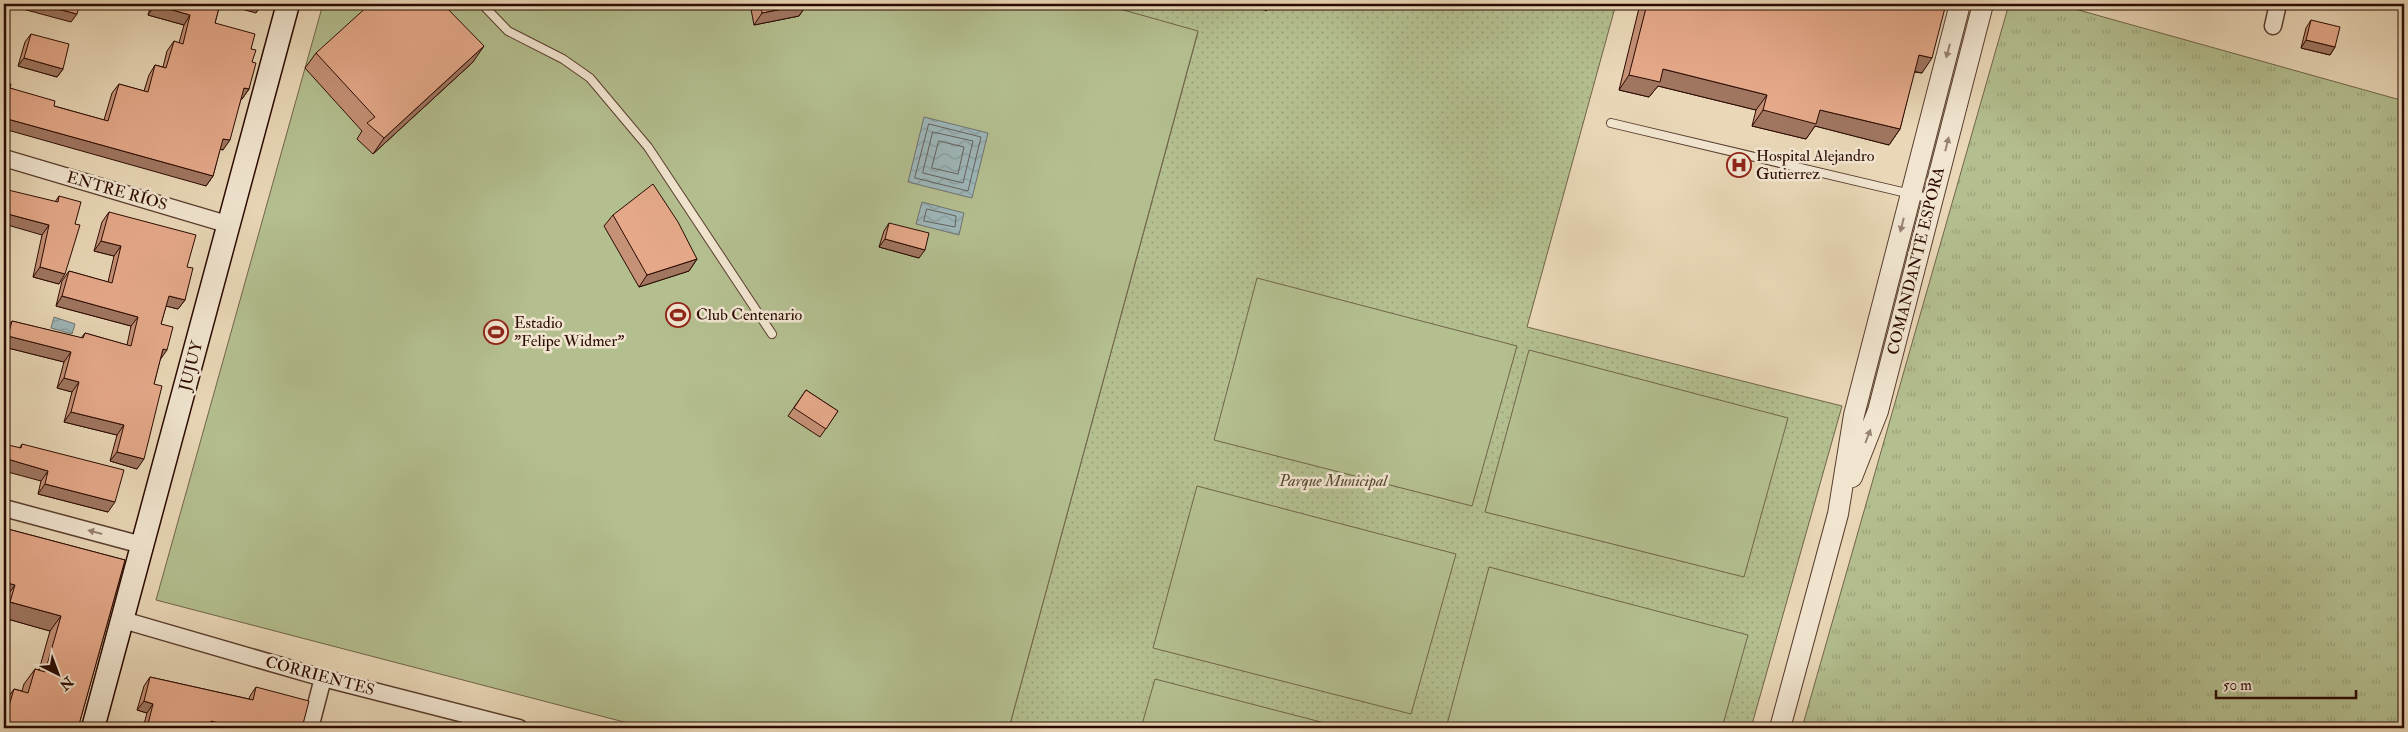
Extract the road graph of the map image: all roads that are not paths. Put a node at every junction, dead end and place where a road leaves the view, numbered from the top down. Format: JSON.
{"nodes":[{"id":1,"x":288,"y":4,"type":"edge"},
{"id":2,"x":482,"y":4,"type":"edge"},
{"id":3,"x":1960,"y":4,"type":"edge"},
{"id":4,"x":1983,"y":4,"type":"edge"},
{"id":5,"x":2278,"y":4,"type":"edge"},
{"id":6,"x":2273,"y":26,"type":"dead end"},
{"id":7,"x":1612,"y":123,"type":"dead end"},
{"id":8,"x":4,"y":158,"type":"edge"},
{"id":9,"x":1910,"y":194,"type":"junction"},
{"id":10,"x":1932,"y":199,"type":"junction"},
{"id":11,"x":230,"y":224,"type":"junction"},
{"id":12,"x":772,"y":334,"type":"dead end"},
{"id":13,"x":4,"y":508,"type":"edge"},
{"id":14,"x":1838,"y":514,"type":"junction"},
{"id":15,"x":142,"y":545,"type":"junction"},
{"id":16,"x":123,"y":620,"type":"junction"},
{"id":17,"x":323,"y":678,"type":"junction"},
{"id":18,"x":94,"y":728,"type":"edge"},
{"id":19,"x":310,"y":728,"type":"edge"},
{"id":20,"x":517,"y":728,"type":"edge"},
{"id":21,"x":1780,"y":728,"type":"edge"}],
"edges":[{"from":1,"to":11,"type":"main road","name":"JUJUY"},
{"from":2,"to":12,"type":"lane"},
{"from":3,"to":9,"type":"street","name":"COMANDANTE ESPORA","one_way":true},
{"from":10,"to":4,"type":"street","name":"COMANDANTE ESPORA","one_way":true},
{"from":5,"to":6,"type":"street"},
{"from":7,"to":9,"type":"lane"},
{"from":8,"to":11,"type":"street","name":"ENTRE RÍOS"},
{"from":9,"to":10,"type":"lane"},
{"from":9,"to":14,"type":"street","name":"COMANDANTE ESPORA","one_way":true},
{"from":14,"to":10,"type":"street","name":"COMANDANTE ESPORA","one_way":true},
{"from":11,"to":15,"type":"main road","name":"JUJUY"},
{"from":15,"to":13,"type":"street","one_way":true},
{"from":14,"to":21,"type":"street","name":"COMANDANTE ESPORA"},
{"from":15,"to":16,"type":"main road","name":"JUJUY"},
{"from":16,"to":17,"type":"street","name":"CORRIENTES"},
{"from":16,"to":18,"type":"main road","name":"JUJUY"},
{"from":17,"to":19,"type":"street"},
{"from":17,"to":20,"type":"street","name":"CORRIENTES"}]}
